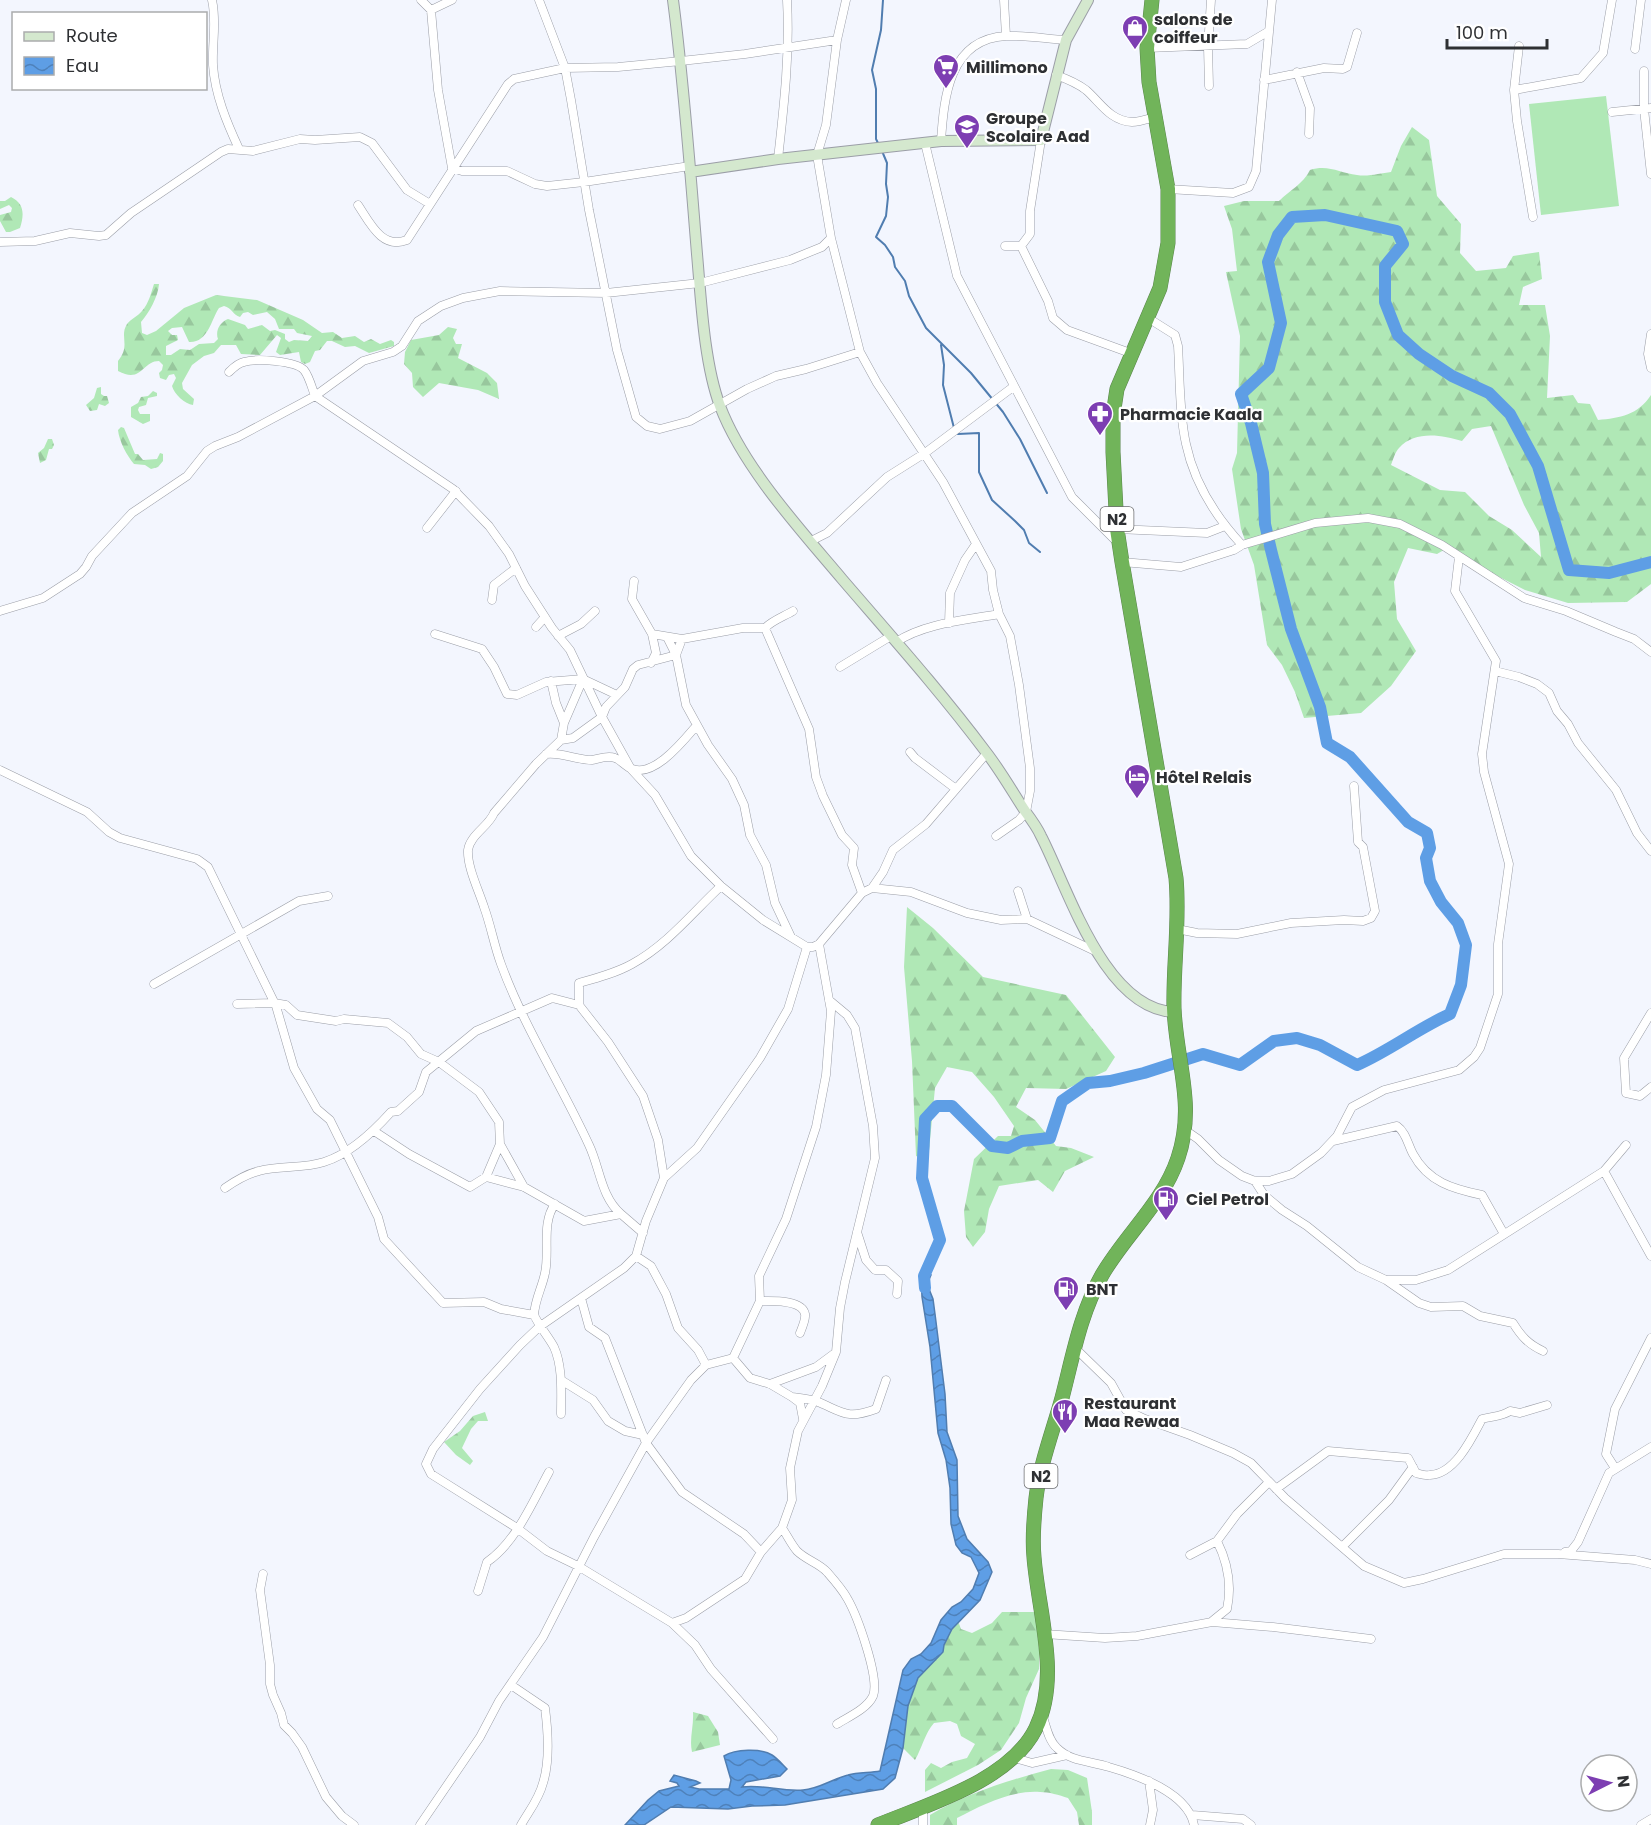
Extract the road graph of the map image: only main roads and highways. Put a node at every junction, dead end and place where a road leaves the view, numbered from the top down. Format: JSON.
{"nodes":[{"id":1,"x":1152,"y":0,"type":"edge"},
{"id":2,"x":878,"y":1825,"type":"edge"}],
"edges":[{"from":1,"to":2,"type":"highway","number":"N2"}]}
